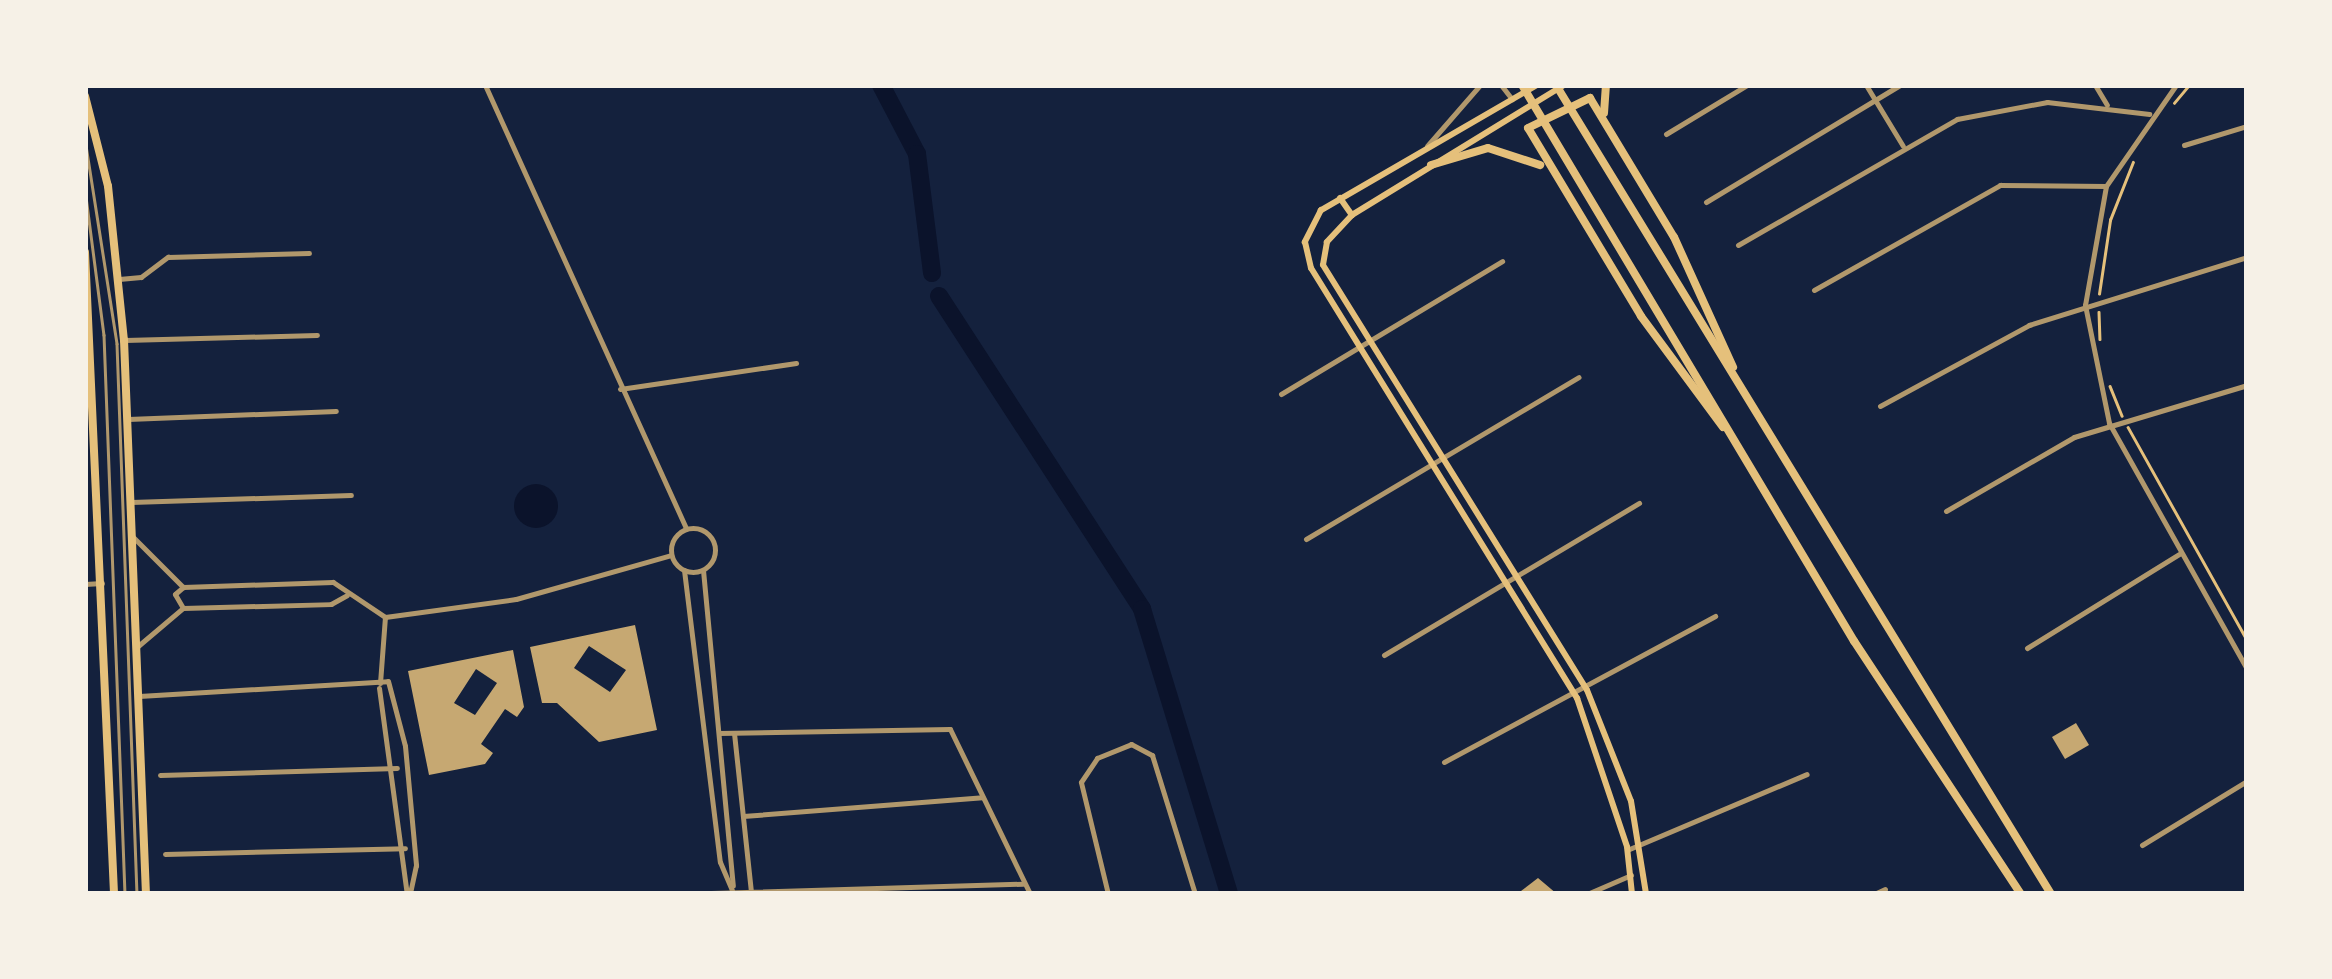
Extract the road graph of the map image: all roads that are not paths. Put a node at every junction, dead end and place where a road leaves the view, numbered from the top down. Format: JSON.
{"nodes":[{"id":1,"x":486,"y":85,"type":"edge"},
{"id":2,"x":1480,"y":85,"type":"edge"},
{"id":3,"x":1501,"y":85,"type":"edge"},
{"id":4,"x":1522,"y":85,"type":"edge"},
{"id":5,"x":1537,"y":85,"type":"edge"},
{"id":6,"x":1556,"y":85,"type":"edge"},
{"id":7,"x":1564,"y":85,"type":"edge"},
{"id":8,"x":1606,"y":85,"type":"edge"},
{"id":9,"x":1747,"y":85,"type":"edge"},
{"id":10,"x":1866,"y":85,"type":"edge"},
{"id":11,"x":1900,"y":85,"type":"edge"},
{"id":12,"x":2094,"y":85,"type":"edge"},
{"id":13,"x":2176,"y":85,"type":"edge"},
{"id":14,"x":85,"y":96,"type":"edge"},
{"id":15,"x":1512,"y":100,"type":"junction"},
{"id":16,"x":1875,"y":100,"type":"junction"},
{"id":17,"x":2107,"y":104,"type":"junction"},
{"id":18,"x":2149,"y":114,"type":"junction"},
{"id":19,"x":1604,"y":118,"type":"junction"},
{"id":20,"x":2247,"y":126,"type":"edge"},
{"id":21,"x":1666,"y":134,"type":"dead end"},
{"id":22,"x":85,"y":139,"type":"edge"},
{"id":23,"x":2184,"y":145,"type":"dead end"},
{"id":24,"x":1903,"y":146,"type":"junction"},
{"id":25,"x":1424,"y":150,"type":"junction"},
{"id":26,"x":1431,"y":165,"type":"junction"},
{"id":27,"x":1544,"y":168,"type":"junction"},
{"id":28,"x":2106,"y":186,"type":"junction"},
{"id":29,"x":85,"y":189,"type":"edge"},
{"id":30,"x":1340,"y":198,"type":"junction"},
{"id":31,"x":1706,"y":202,"type":"dead end"},
{"id":32,"x":1352,"y":215,"type":"junction"},
{"id":33,"x":1738,"y":245,"type":"dead end"},
{"id":34,"x":85,"y":252,"type":"edge"},
{"id":35,"x":309,"y":253,"type":"dead end"},
{"id":36,"x":2247,"y":257,"type":"edge"},
{"id":37,"x":1502,"y":261,"type":"dead end"},
{"id":38,"x":119,"y":279,"type":"junction"},
{"id":39,"x":1814,"y":290,"type":"dead end"},
{"id":40,"x":2085,"y":305,"type":"junction"},
{"id":41,"x":317,"y":335,"type":"dead end"},
{"id":42,"x":1372,"y":337,"type":"junction"},
{"id":43,"x":124,"y":340,"type":"junction"},
{"id":44,"x":1363,"y":345,"type":"junction"},
{"id":45,"x":796,"y":363,"type":"dead end"},
{"id":46,"x":1579,"y":378,"type":"dead end"},
{"id":47,"x":2247,"y":385,"type":"edge"},
{"id":48,"x":620,"y":388,"type":"junction"},
{"id":49,"x":1743,"y":390,"type":"junction"},
{"id":50,"x":1281,"y":394,"type":"dead end"},
{"id":51,"x":1880,"y":406,"type":"dead end"},
{"id":52,"x":336,"y":411,"type":"dead end"},
{"id":53,"x":128,"y":419,"type":"junction"},
{"id":54,"x":2110,"y":424,"type":"junction"},
{"id":55,"x":1736,"y":441,"type":"junction"},
{"id":56,"x":1446,"y":458,"type":"junction"},
{"id":57,"x":1435,"y":465,"type":"junction"},
{"id":58,"x":351,"y":495,"type":"dead end"},
{"id":59,"x":131,"y":502,"type":"junction"},
{"id":60,"x":1638,"y":504,"type":"dead end"},
{"id":61,"x":1946,"y":512,"type":"dead end"},
{"id":62,"x":686,"y":529,"type":"junction"},
{"id":63,"x":133,"y":537,"type":"junction"},
{"id":64,"x":1306,"y":539,"type":"dead end"},
{"id":65,"x":2180,"y":554,"type":"junction"},
{"id":66,"x":672,"y":555,"type":"junction"},
{"id":67,"x":684,"y":570,"type":"junction"},
{"id":68,"x":703,"y":570,"type":"junction"},
{"id":69,"x":1519,"y":577,"type":"junction"},
{"id":70,"x":85,"y":584,"type":"edge"},
{"id":71,"x":102,"y":584,"type":"junction"},
{"id":72,"x":1507,"y":584,"type":"junction"},
{"id":73,"x":183,"y":587,"type":"junction"},
{"id":74,"x":347,"y":595,"type":"junction"},
{"id":75,"x":183,"y":608,"type":"junction"},
{"id":76,"x":1715,"y":616,"type":"dead end"},
{"id":77,"x":385,"y":617,"type":"junction"},
{"id":78,"x":138,"y":647,"type":"junction"},
{"id":79,"x":2028,"y":648,"type":"dead end"},
{"id":80,"x":1384,"y":655,"type":"dead end"},
{"id":81,"x":2247,"y":669,"type":"edge"},
{"id":82,"x":379,"y":685,"type":"junction"},
{"id":83,"x":1588,"y":690,"type":"junction"},
{"id":84,"x":139,"y":696,"type":"junction"},
{"id":85,"x":1576,"y":697,"type":"junction"},
{"id":86,"x":719,"y":734,"type":"junction"},
{"id":87,"x":734,"y":734,"type":"junction"},
{"id":88,"x":1444,"y":762,"type":"dead end"},
{"id":89,"x":397,"y":768,"type":"junction"},
{"id":90,"x":1806,"y":774,"type":"dead end"},
{"id":91,"x":160,"y":775,"type":"dead end"},
{"id":92,"x":2247,"y":780,"type":"edge"},
{"id":93,"x":982,"y":797,"type":"junction"},
{"id":94,"x":743,"y":816,"type":"junction"},
{"id":95,"x":2142,"y":845,"type":"dead end"},
{"id":96,"x":406,"y":848,"type":"junction"},
{"id":97,"x":1643,"y":848,"type":"junction"},
{"id":98,"x":1627,"y":850,"type":"junction"},
{"id":99,"x":165,"y":854,"type":"dead end"},
{"id":100,"x":1630,"y":875,"type":"junction"},
{"id":101,"x":1023,"y":884,"type":"junction"},
{"id":102,"x":1885,"y":889,"type":"dead end"},
{"id":103,"x":751,"y":892,"type":"edge"},
{"id":104,"x":714,"y":893,"type":"edge"},
{"id":105,"x":733,"y":893,"type":"edge"},
{"id":106,"x":114,"y":894,"type":"edge"},
{"id":107,"x":125,"y":894,"type":"edge"},
{"id":108,"x":137,"y":894,"type":"edge"},
{"id":109,"x":146,"y":894,"type":"edge"},
{"id":110,"x":409,"y":894,"type":"edge"},
{"id":111,"x":676,"y":894,"type":"edge"},
{"id":112,"x":1030,"y":894,"type":"edge"},
{"id":113,"x":1108,"y":894,"type":"edge"},
{"id":114,"x":1194,"y":894,"type":"edge"},
{"id":115,"x":1588,"y":894,"type":"edge"},
{"id":116,"x":1632,"y":894,"type":"edge"},
{"id":117,"x":1646,"y":894,"type":"edge"},
{"id":118,"x":1874,"y":894,"type":"edge"},
{"id":119,"x":2021,"y":894,"type":"edge"},
{"id":120,"x":2051,"y":894,"type":"edge"}],
"edges":[{"from":1,"to":48,"type":"street"},
{"from":2,"to":25,"type":"street"},
{"from":3,"to":15,"type":"street"},
{"from":4,"to":55,"type":"highway"},
{"from":5,"to":15,"type":"main road"},
{"from":6,"to":49,"type":"highway"},
{"from":7,"to":26,"type":"main road"},
{"from":8,"to":19,"type":"highway"},
{"from":9,"to":21,"type":"street"},
{"from":10,"to":16,"type":"street"},
{"from":11,"to":16,"type":"street"},
{"from":12,"to":17,"type":"street"},
{"from":13,"to":18,"type":"street"},
{"from":14,"to":38,"type":"highway"},
{"from":15,"to":25,"type":"main road"},
{"from":16,"to":24,"type":"street"},
{"from":16,"to":31,"type":"street"},
{"from":17,"to":18,"type":"street"},
{"from":17,"to":24,"type":"street"},
{"from":18,"to":28,"type":"street"},
{"from":19,"to":27,"type":"highway"},
{"from":19,"to":49,"type":"highway"},
{"from":20,"to":23,"type":"street"},
{"from":22,"to":108,"type":"lane"},
{"from":24,"to":33,"type":"street"},
{"from":25,"to":30,"type":"main road"},
{"from":26,"to":27,"type":"highway"},
{"from":26,"to":32,"type":"main road"},
{"from":27,"to":55,"type":"highway"},
{"from":28,"to":39,"type":"street"},
{"from":28,"to":40,"type":"street"},
{"from":29,"to":107,"type":"lane"},
{"from":30,"to":32,"type":"main road"},
{"from":30,"to":44,"type":"main road"},
{"from":32,"to":42,"type":"main road"},
{"from":34,"to":71,"type":"highway"},
{"from":35,"to":38,"type":"street"},
{"from":36,"to":40,"type":"street"},
{"from":37,"to":42,"type":"street"},
{"from":38,"to":43,"type":"highway"},
{"from":40,"to":51,"type":"street"},
{"from":40,"to":54,"type":"street"},
{"from":41,"to":43,"type":"street"},
{"from":42,"to":44,"type":"street"},
{"from":42,"to":56,"type":"main road"},
{"from":43,"to":53,"type":"highway"},
{"from":44,"to":50,"type":"street"},
{"from":44,"to":57,"type":"main road"},
{"from":45,"to":48,"type":"street"},
{"from":46,"to":56,"type":"street"},
{"from":47,"to":54,"type":"street"},
{"from":48,"to":62,"type":"street"},
{"from":49,"to":120,"type":"highway"},
{"from":52,"to":53,"type":"street"},
{"from":53,"to":59,"type":"highway"},
{"from":54,"to":61,"type":"street"},
{"from":54,"to":65,"type":"street"},
{"from":55,"to":119,"type":"highway"},
{"from":56,"to":57,"type":"street"},
{"from":56,"to":69,"type":"main road"},
{"from":57,"to":64,"type":"street"},
{"from":57,"to":72,"type":"main road"},
{"from":58,"to":59,"type":"street"},
{"from":59,"to":63,"type":"highway"},
{"from":60,"to":69,"type":"street"},
{"from":62,"to":66,"type":"street"},
{"from":62,"to":68,"type":"street"},
{"from":63,"to":73,"type":"street"},
{"from":63,"to":78,"type":"highway"},
{"from":65,"to":79,"type":"street"},
{"from":65,"to":81,"type":"street"},
{"from":66,"to":67,"type":"street"},
{"from":66,"to":77,"type":"street"},
{"from":67,"to":68,"type":"street"},
{"from":67,"to":105,"type":"street"},
{"from":68,"to":86,"type":"street"},
{"from":69,"to":72,"type":"street"},
{"from":69,"to":83,"type":"main road"},
{"from":70,"to":71,"type":"street"},
{"from":71,"to":106,"type":"highway"},
{"from":72,"to":80,"type":"street"},
{"from":72,"to":85,"type":"main road"},
{"from":73,"to":74,"type":"street"},
{"from":73,"to":75,"type":"street"},
{"from":74,"to":75,"type":"street"},
{"from":74,"to":77,"type":"street"},
{"from":75,"to":78,"type":"street"},
{"from":76,"to":83,"type":"street"},
{"from":77,"to":82,"type":"street"},
{"from":78,"to":84,"type":"highway"},
{"from":82,"to":84,"type":"street"},
{"from":82,"to":89,"type":"street"},
{"from":82,"to":110,"type":"street"},
{"from":83,"to":85,"type":"street"},
{"from":83,"to":97,"type":"main road"},
{"from":84,"to":109,"type":"highway"},
{"from":85,"to":88,"type":"street"},
{"from":85,"to":98,"type":"main road"},
{"from":86,"to":87,"type":"street"},
{"from":86,"to":105,"type":"street"},
{"from":87,"to":93,"type":"street"},
{"from":87,"to":94,"type":"street"},
{"from":89,"to":91,"type":"street"},
{"from":89,"to":96,"type":"street"},
{"from":90,"to":97,"type":"street"},
{"from":92,"to":95,"type":"street"},
{"from":93,"to":94,"type":"street"},
{"from":93,"to":101,"type":"street"},
{"from":94,"to":103,"type":"street"},
{"from":96,"to":99,"type":"street"},
{"from":96,"to":110,"type":"street"},
{"from":97,"to":98,"type":"street"},
{"from":97,"to":117,"type":"main road"},
{"from":98,"to":100,"type":"main road"},
{"from":100,"to":115,"type":"street"},
{"from":100,"to":116,"type":"main road"},
{"from":101,"to":103,"type":"street"},
{"from":101,"to":112,"type":"street"},
{"from":102,"to":118,"type":"street"},
{"from":103,"to":105,"type":"street"},
{"from":104,"to":105,"type":"street"},
{"from":104,"to":111,"type":"street"},
{"from":113,"to":114,"type":"street"}]}
